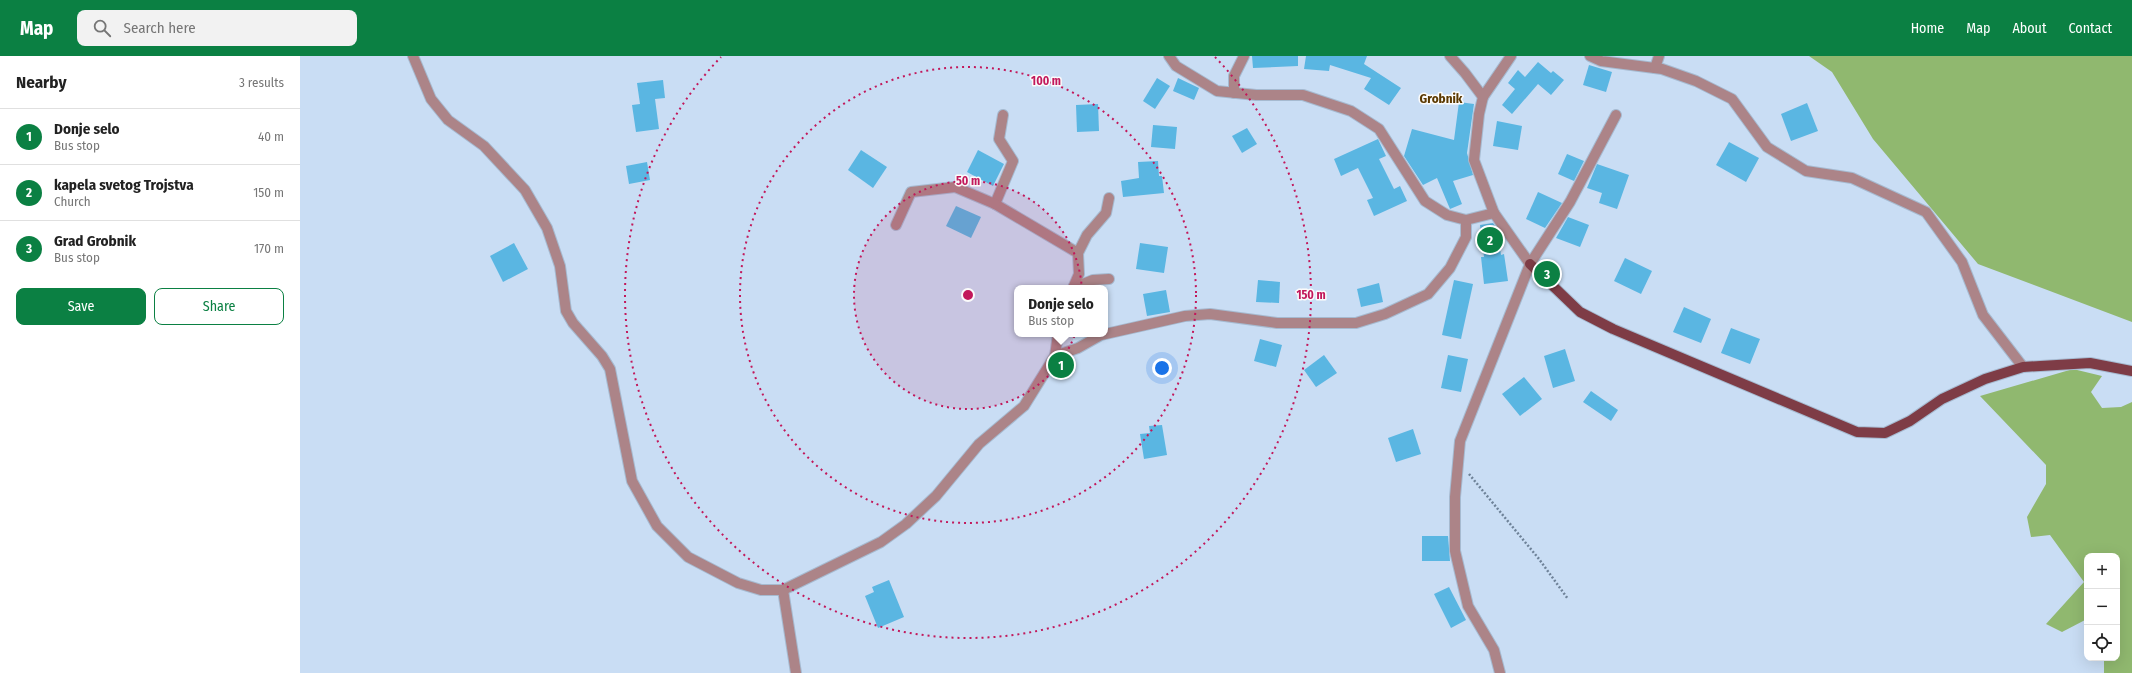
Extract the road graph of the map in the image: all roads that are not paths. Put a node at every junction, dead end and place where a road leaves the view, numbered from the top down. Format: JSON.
{"nodes":[{"id":1,"x":413,"y":56,"type":"edge"},
{"id":2,"x":1169,"y":56,"type":"edge"},
{"id":3,"x":1244,"y":56,"type":"edge"},
{"id":4,"x":1450,"y":56,"type":"edge"},
{"id":5,"x":1511,"y":56,"type":"edge"},
{"id":6,"x":1590,"y":56,"type":"edge"},
{"id":7,"x":1659,"y":56,"type":"edge"},
{"id":8,"x":1655,"y":68,"type":"junction"},
{"id":9,"x":1234,"y":93,"type":"junction"},
{"id":10,"x":1483,"y":97,"type":"junction"},
{"id":11,"x":1003,"y":115,"type":"dead end"},
{"id":12,"x":1616,"y":115,"type":"dead end"},
{"id":13,"x":1109,"y":198,"type":"dead end"},
{"id":14,"x":995,"y":204,"type":"junction"},
{"id":15,"x":1494,"y":213,"type":"junction"},
{"id":16,"x":1466,"y":220,"type":"junction"},
{"id":17,"x":896,"y":225,"type":"dead end"},
{"id":18,"x":1078,"y":253,"type":"junction"},
{"id":19,"x":1530,"y":264,"type":"junction"},
{"id":20,"x":1109,"y":279,"type":"dead end"},
{"id":21,"x":1074,"y":285,"type":"edge"},
{"id":22,"x":1080,"y":285,"type":"edge"},
{"id":23,"x":1108,"y":333,"type":"edge"},
{"id":24,"x":1058,"y":337,"type":"edge"},
{"id":25,"x":1097,"y":337,"type":"edge"},
{"id":26,"x":1055,"y":356,"type":"junction"},
{"id":27,"x":2023,"y":367,"type":"junction"},
{"id":28,"x":2132,"y":371,"type":"edge"},
{"id":29,"x":783,"y":590,"type":"junction"},
{"id":30,"x":796,"y":673,"type":"edge"},
{"id":31,"x":1500,"y":673,"type":"edge"}],
"edges":[{"from":1,"to":29,"type":"street"},
{"from":2,"to":9,"type":"street"},
{"from":3,"to":9,"type":"street"},
{"from":4,"to":10,"type":"street"},
{"from":5,"to":10,"type":"street"},
{"from":6,"to":8,"type":"street"},
{"from":7,"to":8,"type":"street"},
{"from":8,"to":27,"type":"street"},
{"from":9,"to":16,"type":"street"},
{"from":10,"to":15,"type":"street"},
{"from":11,"to":14,"type":"street"},
{"from":12,"to":19,"type":"street"},
{"from":13,"to":18,"type":"street"},
{"from":14,"to":17,"type":"street"},
{"from":14,"to":18,"type":"street"},
{"from":15,"to":16,"type":"street"},
{"from":15,"to":19,"type":"street"},
{"from":16,"to":23,"type":"street"},
{"from":18,"to":21,"type":"street"},
{"from":19,"to":27,"type":"main road"},
{"from":19,"to":31,"type":"street"},
{"from":20,"to":22,"type":"street"},
{"from":24,"to":26,"type":"street"},
{"from":25,"to":26,"type":"street"},
{"from":26,"to":29,"type":"street"},
{"from":27,"to":28,"type":"main road"},
{"from":29,"to":30,"type":"street"}]}
